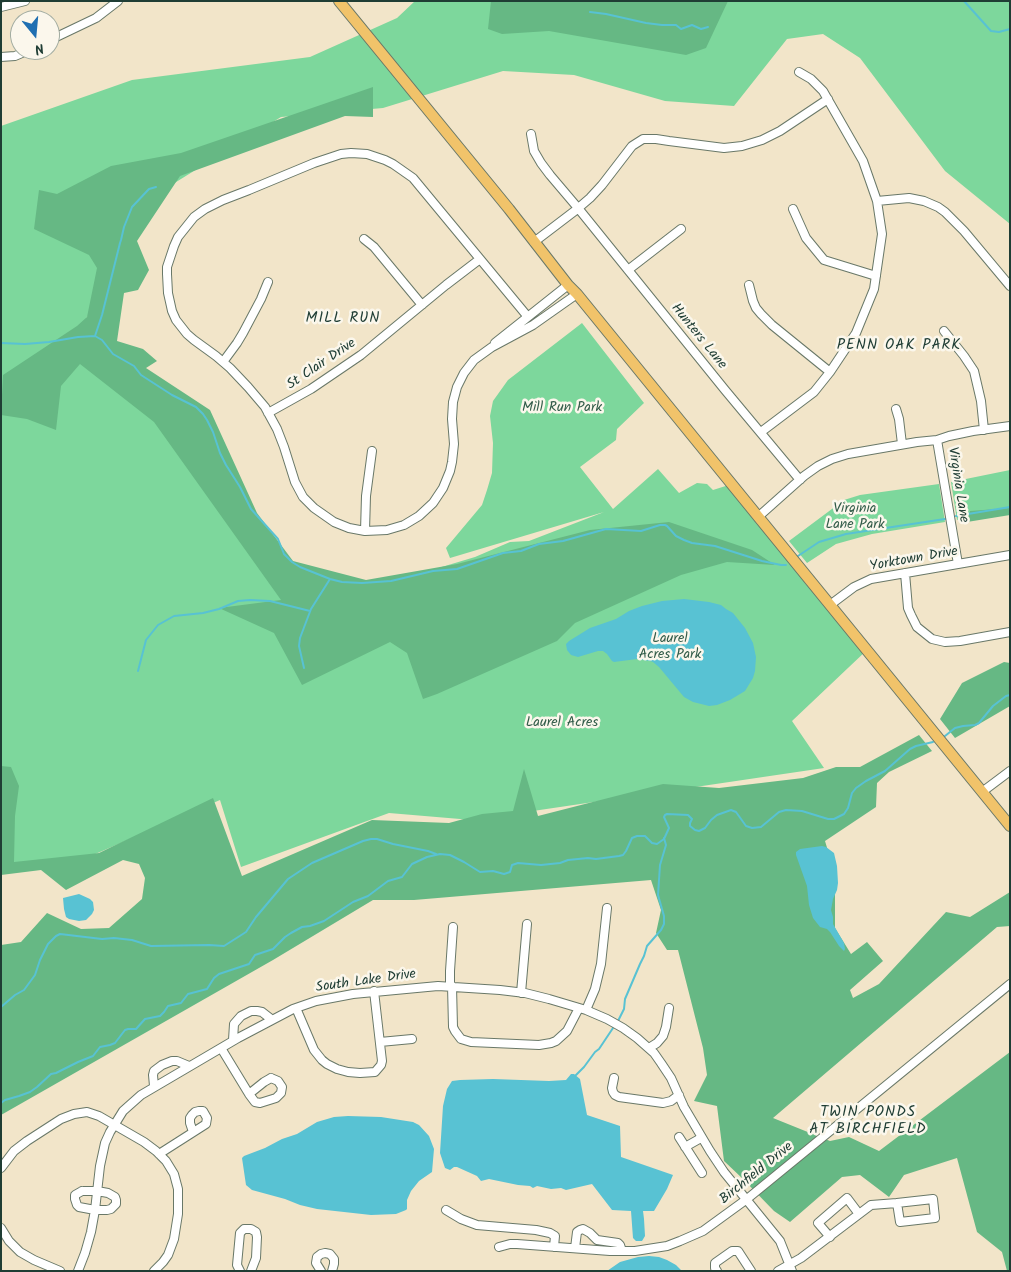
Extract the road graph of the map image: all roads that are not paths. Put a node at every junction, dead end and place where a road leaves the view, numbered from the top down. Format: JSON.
{"nodes":[{"id":1,"x":25,"y":1,"type":"edge"},
{"id":2,"x":118,"y":1,"type":"edge"},
{"id":3,"x":339,"y":1,"type":"edge"},
{"id":4,"x":1,"y":7,"type":"edge"},
{"id":5,"x":60,"y":35,"type":"edge"},
{"id":6,"x":799,"y":72,"type":"dead end"},
{"id":7,"x":828,"y":99,"type":"junction"},
{"id":8,"x":531,"y":134,"type":"dead end"},
{"id":9,"x":877,"y":200,"type":"junction"},
{"id":10,"x":578,"y":208,"type":"junction"},
{"id":11,"x":794,"y":208,"type":"dead end"},
{"id":12,"x":681,"y":229,"type":"dead end"},
{"id":13,"x":364,"y":239,"type":"dead end"},
{"id":14,"x":534,"y":242,"type":"junction"},
{"id":15,"x":480,"y":259,"type":"junction"},
{"id":16,"x":628,"y":270,"type":"junction"},
{"id":17,"x":876,"y":276,"type":"junction"},
{"id":18,"x":268,"y":282,"type":"dead end"},
{"id":19,"x":568,"y":285,"type":"junction"},
{"id":20,"x":749,"y":285,"type":"dead end"},
{"id":21,"x":1010,"y":286,"type":"edge"},
{"id":22,"x":576,"y":294,"type":"junction"},
{"id":23,"x":422,"y":305,"type":"junction"},
{"id":24,"x":528,"y":317,"type":"junction"},
{"id":25,"x":944,"y":331,"type":"dead end"},
{"id":26,"x":492,"y":347,"type":"junction"},
{"id":27,"x":223,"y":362,"type":"junction"},
{"id":28,"x":830,"y":372,"type":"junction"},
{"id":29,"x":896,"y":410,"type":"dead end"},
{"id":30,"x":268,"y":413,"type":"junction"},
{"id":31,"x":1010,"y":426,"type":"edge"},
{"id":32,"x":984,"y":430,"type":"junction"},
{"id":33,"x":761,"y":432,"type":"junction"},
{"id":34,"x":937,"y":440,"type":"junction"},
{"id":35,"x":902,"y":444,"type":"junction"},
{"id":36,"x":372,"y":451,"type":"dead end"},
{"id":37,"x":800,"y":480,"type":"junction"},
{"id":38,"x":758,"y":517,"type":"junction"},
{"id":39,"x":365,"y":531,"type":"junction"},
{"id":40,"x":1010,"y":555,"type":"edge"},
{"id":41,"x":958,"y":564,"type":"junction"},
{"id":42,"x":905,"y":573,"type":"junction"},
{"id":43,"x":830,"y":605,"type":"junction"},
{"id":44,"x":1010,"y":632,"type":"edge"},
{"id":45,"x":1010,"y":771,"type":"edge"},
{"id":46,"x":982,"y":792,"type":"junction"},
{"id":47,"x":1010,"y":826,"type":"edge"},
{"id":48,"x":607,"y":908,"type":"dead end"},
{"id":49,"x":527,"y":924,"type":"dead end"},
{"id":50,"x":453,"y":927,"type":"dead end"},
{"id":51,"x":1010,"y":984,"type":"edge"},
{"id":52,"x":451,"y":986,"type":"junction"},
{"id":53,"x":374,"y":992,"type":"junction"},
{"id":54,"x":522,"y":993,"type":"junction"},
{"id":55,"x":296,"y":1008,"type":"junction"},
{"id":56,"x":668,"y":1008,"type":"dead end"},
{"id":57,"x":582,"y":1009,"type":"junction"},
{"id":58,"x":271,"y":1019,"type":"junction"},
{"id":59,"x":412,"y":1039,"type":"dead end"},
{"id":60,"x":233,"y":1040,"type":"junction"},
{"id":61,"x":380,"y":1042,"type":"junction"},
{"id":62,"x":221,"y":1048,"type":"junction"},
{"id":63,"x":649,"y":1048,"type":"junction"},
{"id":64,"x":189,"y":1066,"type":"junction"},
{"id":65,"x":614,"y":1078,"type":"dead end"},
{"id":66,"x":154,"y":1086,"type":"junction"},
{"id":67,"x":249,"y":1094,"type":"dead end"},
{"id":68,"x":679,"y":1096,"type":"junction"},
{"id":69,"x":115,"y":1125,"type":"junction"},
{"id":70,"x":193,"y":1132,"type":"dead end"},
{"id":71,"x":679,"y":1137,"type":"dead end"},
{"id":72,"x":701,"y":1138,"type":"junction"},
{"id":73,"x":686,"y":1147,"type":"junction"},
{"id":74,"x":159,"y":1154,"type":"junction"},
{"id":75,"x":1,"y":1168,"type":"edge"},
{"id":76,"x":702,"y":1173,"type":"dead end"},
{"id":77,"x":97,"y":1191,"type":"junction"},
{"id":78,"x":747,"y":1199,"type":"junction"},
{"id":79,"x":897,"y":1203,"type":"junction"},
{"id":80,"x":95,"y":1210,"type":"junction"},
{"id":81,"x":446,"y":1210,"type":"dead end"},
{"id":82,"x":859,"y":1214,"type":"junction"},
{"id":83,"x":1,"y":1228,"type":"edge"},
{"id":84,"x":830,"y":1237,"type":"junction"},
{"id":85,"x":499,"y":1247,"type":"dead end"},
{"id":86,"x":554,"y":1247,"type":"junction"},
{"id":87,"x":575,"y":1248,"type":"junction"},
{"id":88,"x":622,"y":1251,"type":"junction"},
{"id":89,"x":791,"y":1268,"type":"edge"},
{"id":90,"x":160,"y":1269,"type":"edge"},
{"id":91,"x":60,"y":1271,"type":"edge"},
{"id":92,"x":78,"y":1271,"type":"edge"},
{"id":93,"x":240,"y":1271,"type":"edge"},
{"id":94,"x":251,"y":1271,"type":"edge"},
{"id":95,"x":321,"y":1271,"type":"edge"},
{"id":96,"x":332,"y":1271,"type":"edge"},
{"id":97,"x":717,"y":1271,"type":"edge"},
{"id":98,"x":751,"y":1271,"type":"edge"},
{"id":99,"x":778,"y":1271,"type":"edge"}],
"edges":[{"from":1,"to":4,"type":"street"},
{"from":2,"to":5,"type":"street"},
{"from":3,"to":14,"type":"main road"},
{"from":6,"to":7,"type":"street"},
{"from":7,"to":9,"type":"street"},
{"from":7,"to":10,"type":"street"},
{"from":8,"to":10,"type":"street","name":"Hunters Lane"},
{"from":9,"to":17,"type":"street"},
{"from":9,"to":21,"type":"street"},
{"from":10,"to":14,"type":"street"},
{"from":10,"to":16,"type":"street","name":"Hunters Lane"},
{"from":11,"to":17,"type":"street"},
{"from":12,"to":16,"type":"street"},
{"from":13,"to":23,"type":"street"},
{"from":14,"to":19,"type":"main road"},
{"from":15,"to":23,"type":"street","name":"St Clair Drive"},
{"from":15,"to":24,"type":"street"},
{"from":15,"to":27,"type":"street"},
{"from":16,"to":33,"type":"street","name":"Hunters Lane"},
{"from":17,"to":28,"type":"street"},
{"from":18,"to":27,"type":"street"},
{"from":19,"to":22,"type":"main road"},
{"from":19,"to":24,"type":"street"},
{"from":20,"to":28,"type":"street"},
{"from":22,"to":26,"type":"street"},
{"from":22,"to":38,"type":"main road"},
{"from":23,"to":30,"type":"street","name":"St Clair Drive"},
{"from":24,"to":26,"type":"street"},
{"from":25,"to":32,"type":"street"},
{"from":26,"to":39,"type":"street"},
{"from":27,"to":30,"type":"street"},
{"from":28,"to":33,"type":"street"},
{"from":29,"to":35,"type":"street"},
{"from":30,"to":39,"type":"street"},
{"from":31,"to":32,"type":"street"},
{"from":32,"to":34,"type":"street"},
{"from":33,"to":37,"type":"street","name":"Hunters Lane"},
{"from":34,"to":35,"type":"street"},
{"from":34,"to":41,"type":"street","name":"Virginia Lane"},
{"from":35,"to":37,"type":"street"},
{"from":36,"to":39,"type":"street"},
{"from":37,"to":38,"type":"street"},
{"from":38,"to":43,"type":"main road"},
{"from":40,"to":41,"type":"street","name":"Yorktown Drive"},
{"from":41,"to":42,"type":"street","name":"Yorktown Drive"},
{"from":42,"to":43,"type":"street","name":"Yorktown Drive"},
{"from":42,"to":44,"type":"street"},
{"from":43,"to":46,"type":"main road"},
{"from":45,"to":46,"type":"street"},
{"from":46,"to":47,"type":"main road"},
{"from":48,"to":57,"type":"street"},
{"from":49,"to":54,"type":"street"},
{"from":50,"to":52,"type":"street"},
{"from":51,"to":78,"type":"street","name":"Birchfield Drive"},
{"from":52,"to":53,"type":"street","name":"South Lake Drive"},
{"from":52,"to":54,"type":"street","name":"South Lake Drive"},
{"from":52,"to":57,"type":"street"},
{"from":53,"to":55,"type":"street","name":"South Lake Drive"},
{"from":53,"to":61,"type":"street"},
{"from":54,"to":57,"type":"street","name":"South Lake Drive"},
{"from":55,"to":58,"type":"street","name":"South Lake Drive"},
{"from":55,"to":61,"type":"street"},
{"from":56,"to":63,"type":"street"},
{"from":57,"to":63,"type":"street","name":"South Lake Drive"},
{"from":58,"to":60,"type":"street","name":"South Lake Drive"},
{"from":58,"to":60,"type":"street"},
{"from":59,"to":61,"type":"street"},
{"from":60,"to":62,"type":"street","name":"South Lake Drive"},
{"from":62,"to":64,"type":"street","name":"South Lake Drive"},
{"from":62,"to":67,"type":"street"},
{"from":63,"to":68,"type":"street","name":"South Lake Drive"},
{"from":64,"to":66,"type":"street","name":"South Lake Drive"},
{"from":64,"to":66,"type":"street"},
{"from":65,"to":68,"type":"street"},
{"from":66,"to":69,"type":"street","name":"South Lake Drive"},
{"from":68,"to":72,"type":"street","name":"South Lake Drive"},
{"from":69,"to":74,"type":"street"},
{"from":69,"to":75,"type":"street"},
{"from":69,"to":77,"type":"street","name":"South Lake Drive"},
{"from":70,"to":74,"type":"street"},
{"from":71,"to":73,"type":"street"},
{"from":72,"to":73,"type":"street"},
{"from":72,"to":78,"type":"street","name":"South Lake Drive"},
{"from":73,"to":76,"type":"street"},
{"from":74,"to":90,"type":"street"},
{"from":77,"to":80,"type":"street","name":"South Lake Drive"},
{"from":77,"to":80,"type":"street"},
{"from":77,"to":80,"type":"street"},
{"from":78,"to":88,"type":"street","name":"Birchfield Drive"},
{"from":78,"to":89,"type":"street","name":"South Lake Drive"},
{"from":79,"to":79,"type":"street"},
{"from":79,"to":82,"type":"street"},
{"from":80,"to":92,"type":"street","name":"South Lake Drive"},
{"from":81,"to":86,"type":"street"},
{"from":82,"to":84,"type":"street"},
{"from":82,"to":84,"type":"street"},
{"from":83,"to":91,"type":"street"},
{"from":84,"to":89,"type":"street"},
{"from":85,"to":86,"type":"street","name":"Birchfield Drive"},
{"from":86,"to":87,"type":"street","name":"Birchfield Drive"},
{"from":87,"to":88,"type":"street","name":"Birchfield Drive"},
{"from":87,"to":88,"type":"street"},
{"from":89,"to":99,"type":"street"},
{"from":93,"to":94,"type":"street"},
{"from":95,"to":96,"type":"street"},
{"from":97,"to":98,"type":"street"}]}
